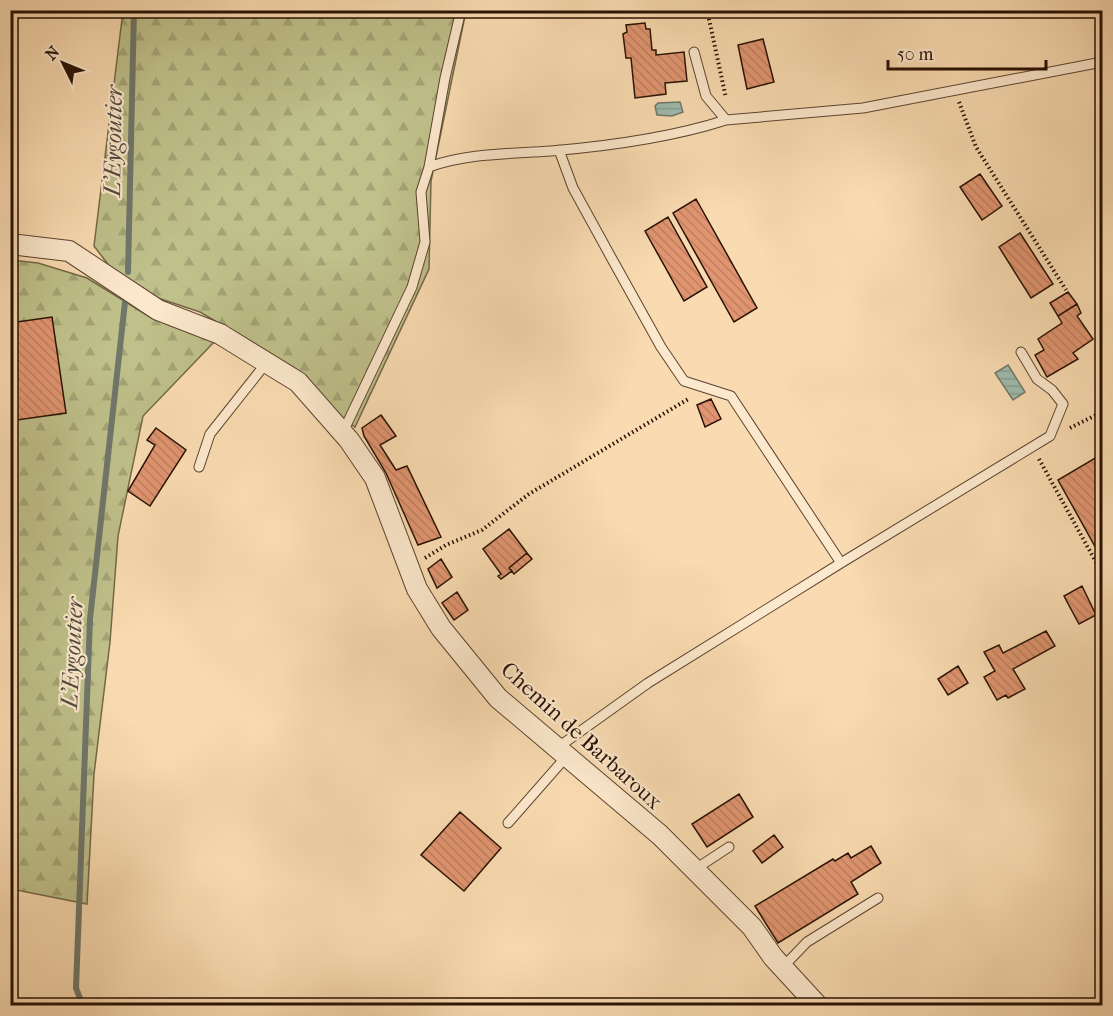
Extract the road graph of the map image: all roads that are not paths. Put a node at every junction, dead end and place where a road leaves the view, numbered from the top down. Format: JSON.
{"nodes":[{"id":1,"x":461,"y":10,"type":"edge"},
{"id":2,"x":694,"y":52,"type":"dead end"},
{"id":3,"x":1102,"y":62,"type":"edge"},
{"id":4,"x":726,"y":120,"type":"junction"},
{"id":5,"x":559,"y":150,"type":"junction"},
{"id":6,"x":429,"y":167,"type":"junction"},
{"id":7,"x":10,"y":244,"type":"edge"},
{"id":8,"x":1021,"y":352,"type":"dead end"},
{"id":9,"x":267,"y":362,"type":"junction"},
{"id":10,"x":343,"y":432,"type":"junction"},
{"id":11,"x":200,"y":467,"type":"dead end"},
{"id":12,"x":841,"y":563,"type":"junction"},
{"id":13,"x":561,"y":753,"type":"junction"},
{"id":14,"x":508,"y":823,"type":"dead end"},
{"id":15,"x":729,"y":846,"type":"dead end"},
{"id":16,"x":694,"y":870,"type":"junction"},
{"id":17,"x":878,"y":898,"type":"dead end"},
{"id":18,"x":783,"y":967,"type":"junction"},
{"id":19,"x":818,"y":1005,"type":"edge"}],
"edges":[{"from":1,"to":6,"type":"lane"},
{"from":2,"to":4,"type":"lane"},
{"from":3,"to":4,"type":"lane"},
{"from":4,"to":5,"type":"lane"},
{"from":5,"to":6,"type":"lane"},
{"from":5,"to":12,"type":"lane"},
{"from":6,"to":10,"type":"lane"},
{"from":7,"to":9,"type":"street","name":"Chemin de Barbaroux"},
{"from":8,"to":12,"type":"lane"},
{"from":9,"to":10,"type":"street","name":"Chemin de Barbaroux"},
{"from":9,"to":11,"type":"lane"},
{"from":10,"to":13,"type":"street","name":"Chemin de Barbaroux"},
{"from":12,"to":13,"type":"lane"},
{"from":13,"to":14,"type":"lane"},
{"from":13,"to":16,"type":"street","name":"Chemin de Barbaroux"},
{"from":15,"to":16,"type":"lane"},
{"from":16,"to":18,"type":"street","name":"Chemin de Barbaroux"},
{"from":17,"to":18,"type":"lane"},
{"from":18,"to":19,"type":"street","name":"Chemin de Barbaroux"}]}
